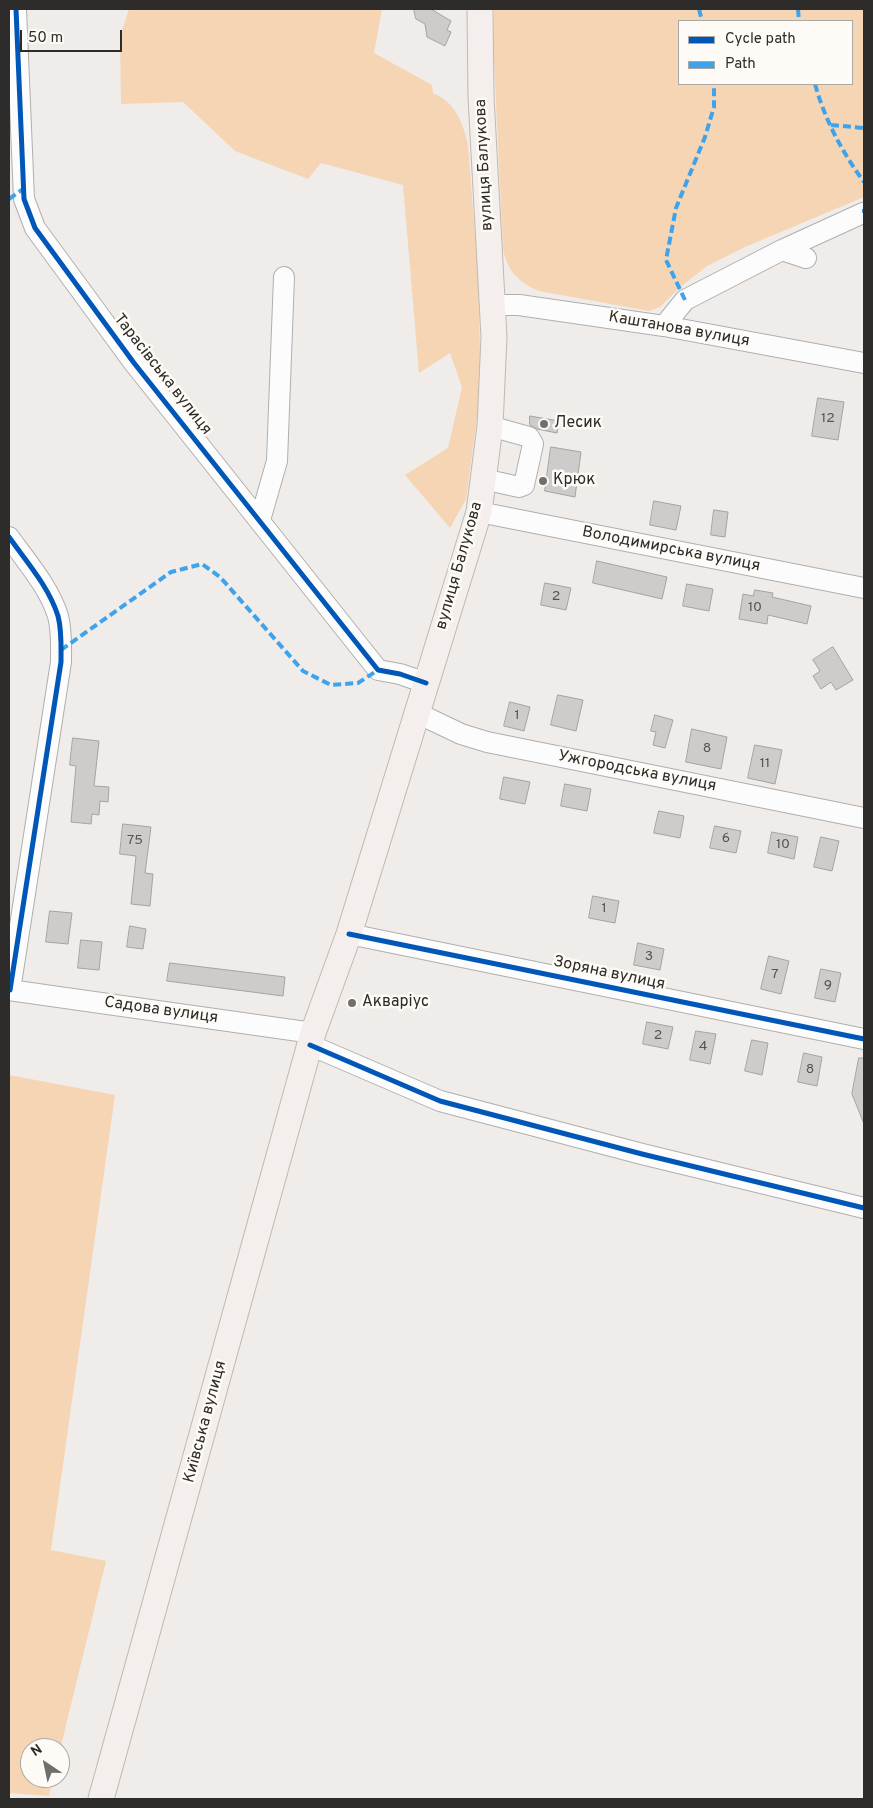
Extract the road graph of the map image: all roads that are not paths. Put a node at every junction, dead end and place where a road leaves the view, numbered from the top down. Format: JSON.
{"nodes":[{"id":1,"x":16,"y":9,"type":"edge"},
{"id":2,"x":480,"y":9,"type":"edge"},
{"id":3,"x":864,"y":214,"type":"edge"},
{"id":4,"x":782,"y":250,"type":"junction"},
{"id":5,"x":806,"y":258,"type":"dead end"},
{"id":6,"x":284,"y":277,"type":"dead end"},
{"id":7,"x":493,"y":305,"type":"junction"},
{"id":8,"x":664,"y":326,"type":"junction"},
{"id":9,"x":864,"y":363,"type":"edge"},
{"id":10,"x":490,"y":426,"type":"junction"},
{"id":11,"x":484,"y":480,"type":"junction"},
{"id":12,"x":479,"y":512,"type":"junction"},
{"id":13,"x":260,"y":520,"type":"junction"},
{"id":14,"x":9,"y":536,"type":"edge"},
{"id":15,"x":864,"y":588,"type":"edge"},
{"id":16,"x":426,"y":684,"type":"junction"},
{"id":17,"x":415,"y":712,"type":"junction"},
{"id":18,"x":864,"y":818,"type":"edge"},
{"id":19,"x":349,"y":934,"type":"junction"},
{"id":20,"x":9,"y":990,"type":"edge"},
{"id":21,"x":312,"y":1039,"type":"junction"},
{"id":22,"x":864,"y":1040,"type":"edge"},
{"id":23,"x":864,"y":1208,"type":"edge"},
{"id":24,"x":101,"y":1799,"type":"edge"}],
"edges":[{"from":1,"to":13,"type":"street","name":"Тарасівська вулиця"},
{"from":2,"to":7,"type":"main road","name":"вулиця Балукова"},
{"from":3,"to":4,"type":"street"},
{"from":4,"to":5,"type":"street"},
{"from":4,"to":8,"type":"street"},
{"from":6,"to":13,"type":"street"},
{"from":7,"to":8,"type":"street","name":"Каштанова вулиця"},
{"from":7,"to":10,"type":"main road","name":"вулиця Балукова"},
{"from":8,"to":9,"type":"street","name":"Каштанова вулиця"},
{"from":10,"to":11,"type":"main road","name":"вулиця Балукова"},
{"from":10,"to":11,"type":"street"},
{"from":11,"to":12,"type":"main road","name":"вулиця Балукова"},
{"from":12,"to":15,"type":"street","name":"Володимирська вулиця"},
{"from":12,"to":16,"type":"main road","name":"вулиця Балукова"},
{"from":13,"to":16,"type":"street","name":"Тарасівська вулиця"},
{"from":14,"to":20,"type":"street"},
{"from":16,"to":17,"type":"main road","name":"вулиця Балукова"},
{"from":17,"to":18,"type":"street","name":"Ужгородська вулиця"},
{"from":17,"to":19,"type":"main road","name":"вулиця Балукова"},
{"from":19,"to":21,"type":"main road","name":"вулиця Балукова"},
{"from":19,"to":22,"type":"street","name":"Зоряна вулиця"},
{"from":20,"to":21,"type":"street","name":"Садова вулиця"},
{"from":21,"to":23,"type":"street","name":"Садова вулиця"},
{"from":21,"to":24,"type":"main road","name":"Київська вулиця"}]}
